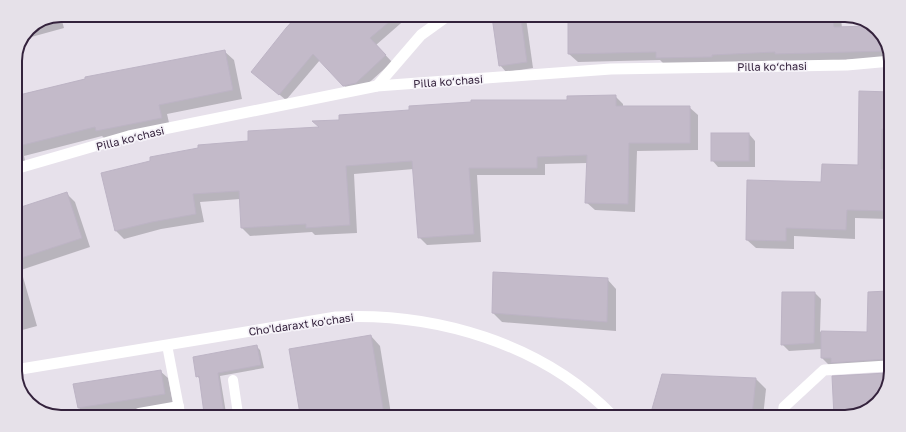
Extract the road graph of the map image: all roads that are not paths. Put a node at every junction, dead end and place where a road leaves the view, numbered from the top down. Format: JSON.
{"nodes":[{"id":1,"x":439,"y":22,"type":"edge"},
{"id":2,"x":884,"y":61,"type":"edge"},
{"id":3,"x":377,"y":86,"type":"junction"},
{"id":4,"x":22,"y":167,"type":"edge"},
{"id":5,"x":168,"y":345,"type":"junction"},
{"id":6,"x":884,"y":366,"type":"edge"},
{"id":7,"x":22,"y":369,"type":"edge"},
{"id":8,"x":233,"y":380,"type":"dead end"},
{"id":9,"x":180,"y":410,"type":"edge"},
{"id":10,"x":237,"y":410,"type":"edge"},
{"id":11,"x":607,"y":410,"type":"edge"},
{"id":12,"x":784,"y":410,"type":"edge"}],
"edges":[{"from":1,"to":3,"type":"street"},
{"from":2,"to":3,"type":"street","name":"Pilla ko‘chasi"},
{"from":3,"to":4,"type":"street","name":"Pilla ko‘chasi"},
{"from":5,"to":7,"type":"street","name":"Cho'ldaraxt ko'chasi"},
{"from":5,"to":9,"type":"lane"},
{"from":5,"to":11,"type":"street","name":"Cho'ldaraxt ko'chasi"},
{"from":6,"to":12,"type":"street"},
{"from":8,"to":10,"type":"lane"}]}
